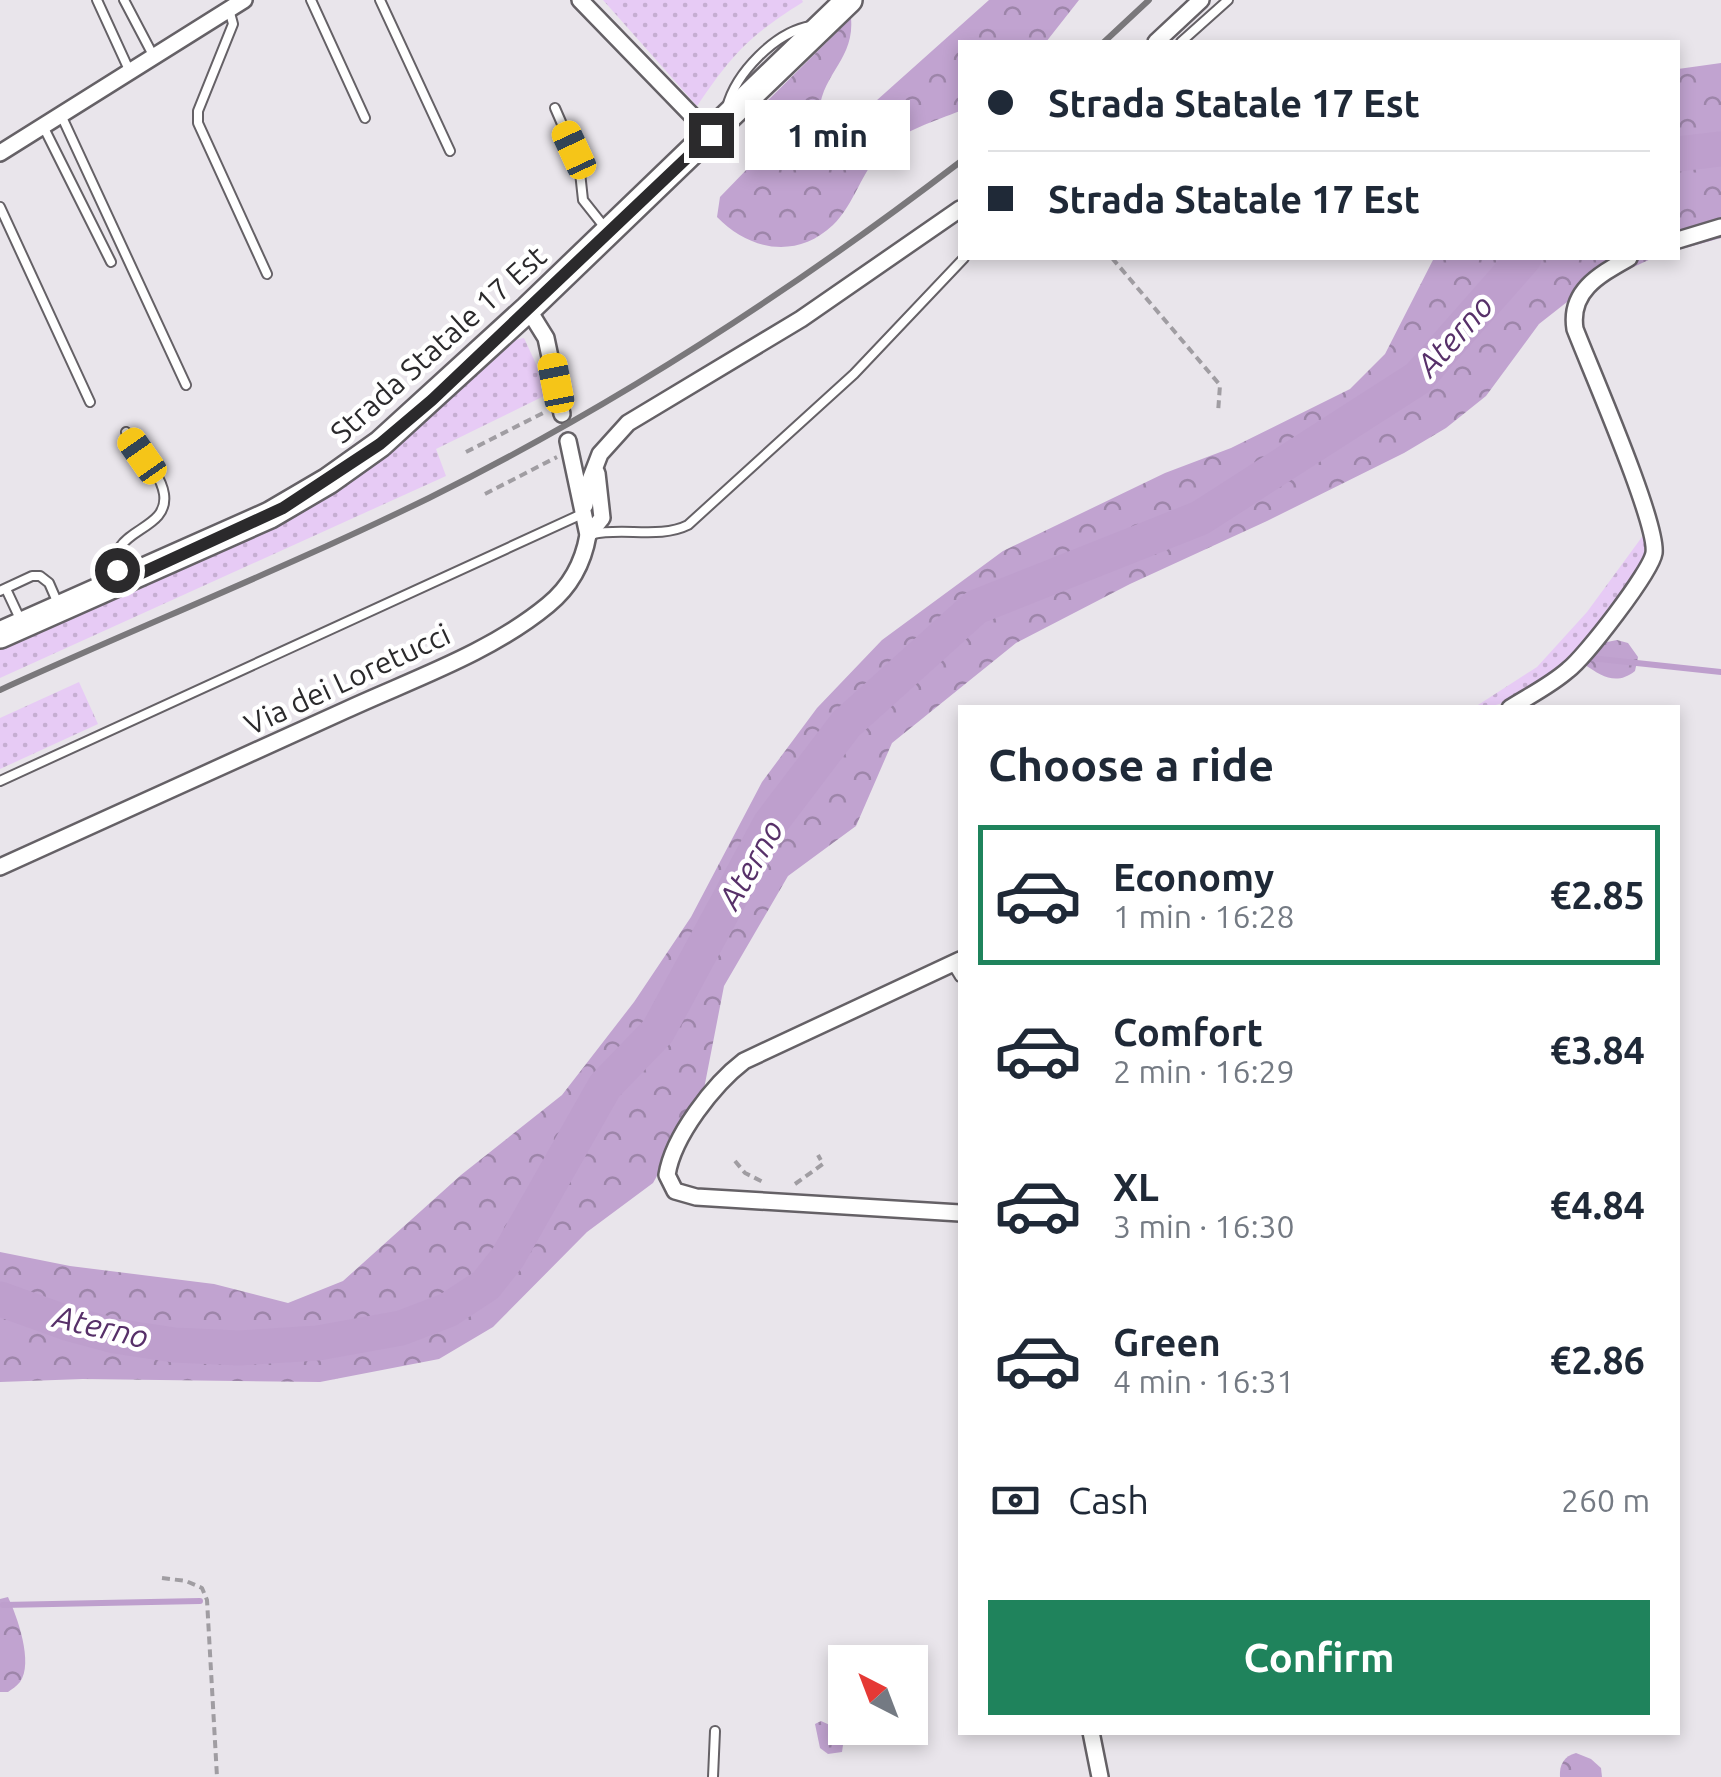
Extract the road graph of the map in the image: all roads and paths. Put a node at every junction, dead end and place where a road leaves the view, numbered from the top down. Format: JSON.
{"nodes":[{"id":1,"x":97,"y":0,"type":"edge"},
{"id":2,"x":124,"y":0,"type":"edge"},
{"id":3,"x":244,"y":0,"type":"edge"},
{"id":4,"x":311,"y":0,"type":"edge"},
{"id":5,"x":380,"y":0,"type":"edge"},
{"id":6,"x":580,"y":0,"type":"edge"},
{"id":7,"x":1200,"y":0,"type":"edge"},
{"id":8,"x":1228,"y":0,"type":"edge"},
{"id":9,"x":229,"y":9,"type":"junction"},
{"id":10,"x":834,"y":12,"type":"edge"},
{"id":11,"x":1158,"y":40,"type":"edge"},
{"id":12,"x":1183,"y":40,"type":"edge"},
{"id":13,"x":154,"y":57,"type":"junction"},
{"id":14,"x":130,"y":72,"type":"junction"},
{"id":15,"x":555,"y":108,"type":"dead end"},
{"id":16,"x":61,"y":115,"type":"junction"},
{"id":17,"x":365,"y":118,"type":"dead end"},
{"id":18,"x":43,"y":126,"type":"junction"},
{"id":19,"x":717,"y":130,"type":"junction"},
{"id":20,"x":450,"y":150,"type":"dead end"},
{"id":21,"x":0,"y":154,"type":"edge"},
{"id":22,"x":0,"y":206,"type":"edge"},
{"id":23,"x":958,"y":209,"type":"edge"},
{"id":24,"x":1721,"y":228,"type":"edge"},
{"id":25,"x":609,"y":232,"type":"junction"},
{"id":26,"x":1680,"y":239,"type":"edge"},
{"id":27,"x":962,"y":260,"type":"edge"},
{"id":28,"x":1114,"y":260,"type":"edge"},
{"id":29,"x":1625,"y":260,"type":"edge"},
{"id":30,"x":111,"y":262,"type":"dead end"},
{"id":31,"x":267,"y":274,"type":"dead end"},
{"id":32,"x":528,"y":309,"type":"junction"},
{"id":33,"x":186,"y":385,"type":"dead end"},
{"id":34,"x":90,"y":402,"type":"dead end"},
{"id":35,"x":561,"y":409,"type":"joint"},
{"id":36,"x":1218,"y":412,"type":"dead end"},
{"id":37,"x":126,"y":432,"type":"dead end"},
{"id":38,"x":569,"y":446,"type":"joint"},
{"id":39,"x":466,"y":452,"type":"dead end"},
{"id":40,"x":600,"y":454,"type":"junction"},
{"id":41,"x":485,"y":494,"type":"dead end"},
{"id":42,"x":583,"y":514,"type":"junction"},
{"id":43,"x":588,"y":535,"type":"junction"},
{"id":44,"x":122,"y":582,"type":"junction"},
{"id":45,"x":3,"y":590,"type":"edge"},
{"id":46,"x":60,"y":609,"type":"junction"},
{"id":47,"x":11,"y":630,"type":"edge"},
{"id":48,"x":1515,"y":705,"type":"edge"},
{"id":49,"x":0,"y":781,"type":"edge"},
{"id":50,"x":0,"y":867,"type":"edge"},
{"id":51,"x":957,"y":967,"type":"edge"},
{"id":52,"x":818,"y":1155,"type":"dead end"},
{"id":53,"x":735,"y":1161,"type":"dead end"},
{"id":54,"x":770,"y":1186,"type":"dead end"},
{"id":55,"x":783,"y":1192,"type":"dead end"},
{"id":56,"x":958,"y":1213,"type":"edge"},
{"id":57,"x":162,"y":1578,"type":"dead end"},
{"id":58,"x":715,"y":1731,"type":"dead end"},
{"id":59,"x":1092,"y":1735,"type":"edge"},
{"id":60,"x":218,"y":1777,"type":"edge"},
{"id":61,"x":712,"y":1777,"type":"edge"},
{"id":62,"x":1100,"y":1777,"type":"edge"}],
"edges":[{"from":1,"to":14,"type":"lane"},
{"from":2,"to":13,"type":"lane"},
{"from":3,"to":9,"type":"street"},
{"from":4,"to":17,"type":"lane"},
{"from":5,"to":20,"type":"lane"},
{"from":6,"to":19,"type":"street"},
{"from":7,"to":11,"type":"street"},
{"from":8,"to":12,"type":"lane"},
{"from":9,"to":13,"type":"street"},
{"from":9,"to":31,"type":"lane"},
{"from":10,"to":19,"type":"main road","name":"Strada Statale 17 Est"},
{"from":13,"to":14,"type":"street"},
{"from":14,"to":16,"type":"street"},
{"from":15,"to":25,"type":"lane"},
{"from":16,"to":18,"type":"street"},
{"from":16,"to":33,"type":"lane"},
{"from":18,"to":21,"type":"street"},
{"from":18,"to":30,"type":"lane"},
{"from":19,"to":25,"type":"main road","name":"Strada Statale 17 Est"},
{"from":22,"to":34,"type":"lane"},
{"from":23,"to":40,"type":"street"},
{"from":24,"to":26,"type":"street"},
{"from":25,"to":32,"type":"main road","name":"Strada Statale 17 Est"},
{"from":27,"to":43,"type":"lane"},
{"from":28,"to":36,"type":"path"},
{"from":29,"to":48,"type":"street"},
{"from":32,"to":35,"type":"street"},
{"from":32,"to":44,"type":"main road","name":"Strada Statale 17 Est"},
{"from":35,"to":39,"type":"path"},
{"from":37,"to":44,"type":"lane"},
{"from":38,"to":41,"type":"path"},
{"from":38,"to":42,"type":"street"},
{"from":40,"to":42,"type":"street"},
{"from":40,"to":43,"type":"street","name":"Via dei Loretucci"},
{"from":42,"to":43,"type":"street"},
{"from":42,"to":49,"type":"lane"},
{"from":43,"to":50,"type":"street","name":"Via dei Loretucci"},
{"from":44,"to":46,"type":"main road","name":"Strada Statale 17 Est"},
{"from":45,"to":46,"type":"lane"},
{"from":45,"to":47,"type":"lane"},
{"from":46,"to":47,"type":"main road","name":"Strada Statale 17 Est"},
{"from":51,"to":56,"type":"street"},
{"from":52,"to":55,"type":"path"},
{"from":53,"to":54,"type":"path"},
{"from":57,"to":60,"type":"path"},
{"from":58,"to":61,"type":"lane"},
{"from":59,"to":62,"type":"street"}]}
